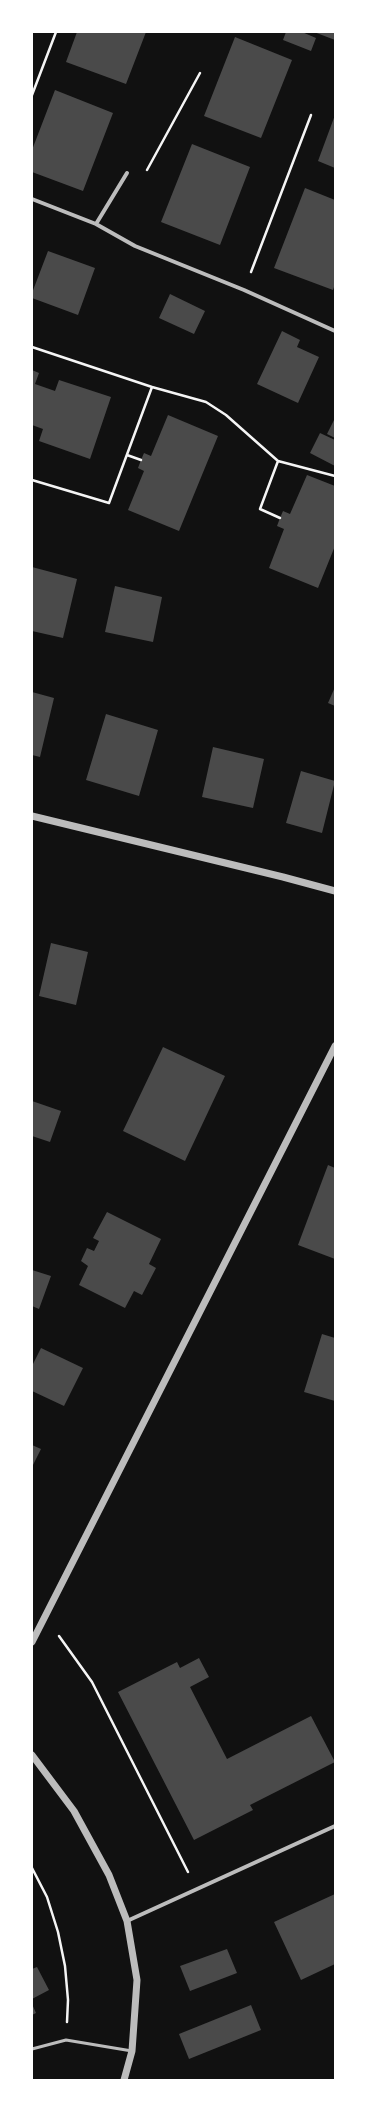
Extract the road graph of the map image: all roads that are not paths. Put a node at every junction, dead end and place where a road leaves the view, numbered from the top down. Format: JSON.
{"nodes":[{"id":1,"x":127,"y":173,"type":"road end"},
{"id":2,"x":32,"y":199,"type":"edge"},
{"id":3,"x":96,"y":224,"type":"junction"},
{"id":4,"x":335,"y":331,"type":"edge"},
{"id":5,"x":32,"y":816,"type":"edge"},
{"id":6,"x":335,"y":891,"type":"edge"},
{"id":7,"x":335,"y":1046,"type":"edge"},
{"id":8,"x":32,"y":1642,"type":"edge"},
{"id":9,"x":32,"y":1755,"type":"edge"},
{"id":10,"x":335,"y":1826,"type":"edge"},
{"id":11,"x":127,"y":1921,"type":"junction"},
{"id":12,"x":32,"y":2049,"type":"edge"},
{"id":13,"x":132,"y":2051,"type":"junction"},
{"id":14,"x":124,"y":2080,"type":"edge"}],
"edges":[{"from":1,"to":3,"type":"street"},
{"from":2,"to":3,"type":"street"},
{"from":3,"to":4,"type":"street"},
{"from":5,"to":6,"type":"street"},
{"from":7,"to":8,"type":"street"},
{"from":9,"to":11,"type":"street"},
{"from":10,"to":11,"type":"street"},
{"from":11,"to":13,"type":"street"},
{"from":12,"to":13,"type":"lane"},
{"from":13,"to":14,"type":"street"}]}
